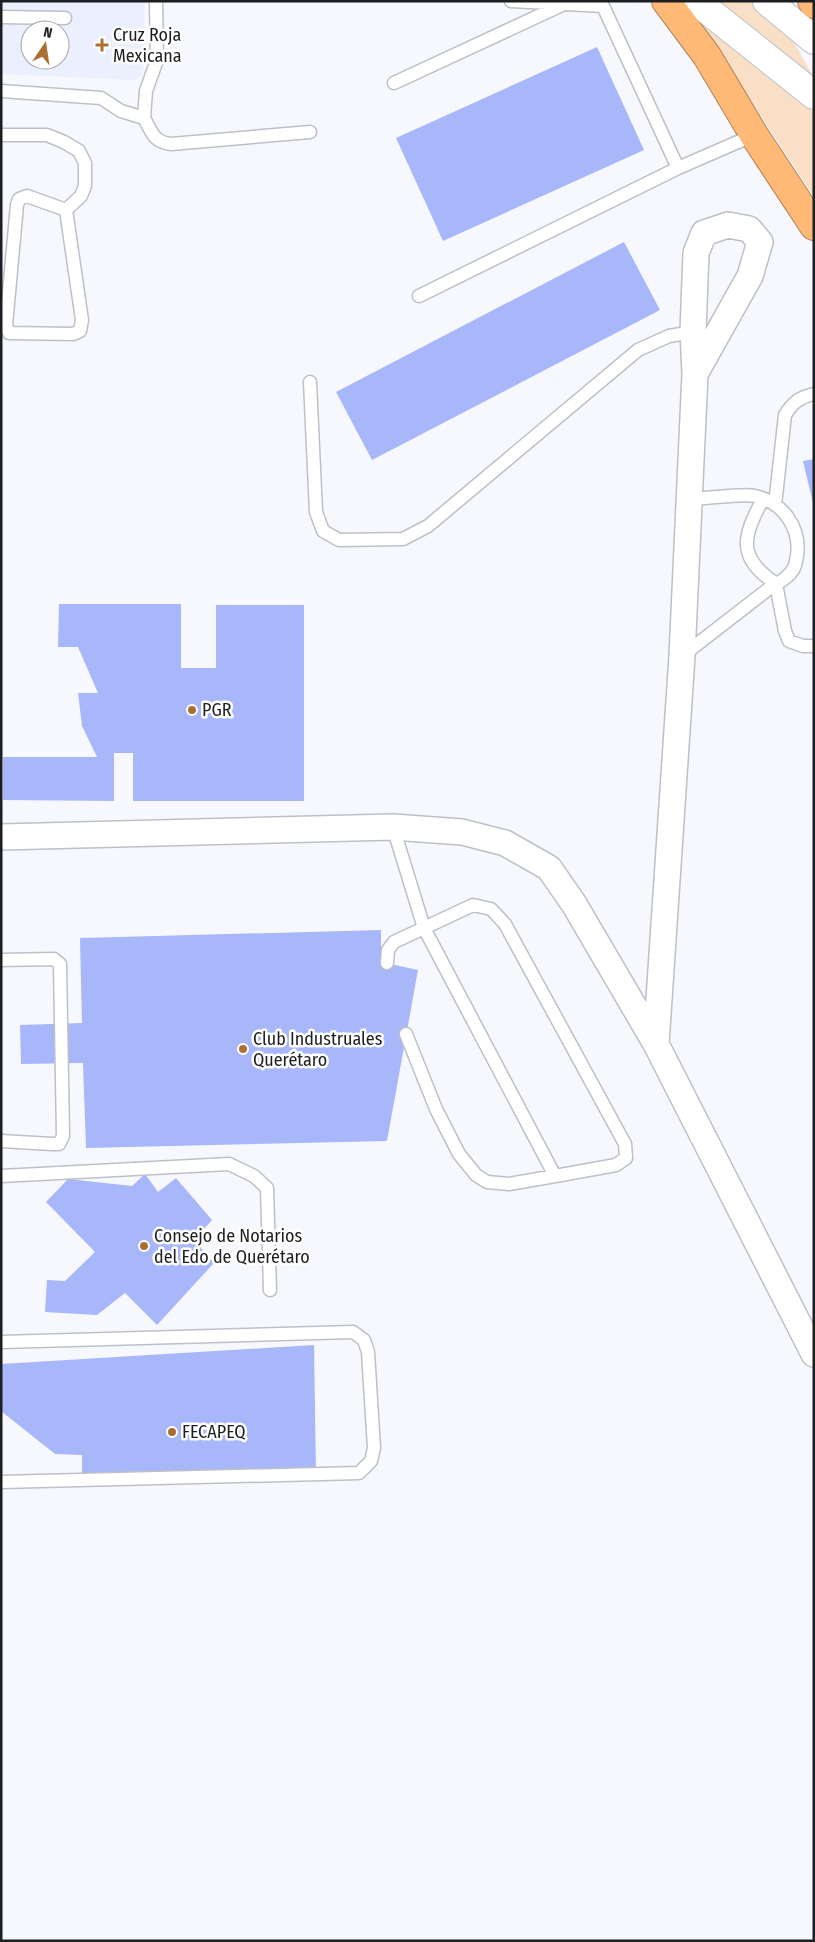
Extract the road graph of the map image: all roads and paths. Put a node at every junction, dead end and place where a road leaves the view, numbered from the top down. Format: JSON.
{"nodes":[{"id":1,"x":156,"y":1,"type":"edge"},
{"id":2,"x":511,"y":1,"type":"edge"},
{"id":3,"x":666,"y":1,"type":"edge"},
{"id":4,"x":696,"y":1,"type":"edge"},
{"id":5,"x":767,"y":1,"type":"edge"},
{"id":6,"x":812,"y":1,"type":"edge"},
{"id":7,"x":564,"y":4,"type":"junction"},
{"id":8,"x":606,"y":4,"type":"edge"},
{"id":9,"x":814,"y":4,"type":"edge"},
{"id":10,"x":1,"y":16,"type":"edge"},
{"id":11,"x":65,"y":18,"type":"dead end"},
{"id":12,"x":814,"y":40,"type":"edge"},
{"id":13,"x":394,"y":82,"type":"dead end"},
{"id":14,"x":1,"y":91,"type":"edge"},
{"id":15,"x":814,"y":96,"type":"edge"},
{"id":16,"x":144,"y":118,"type":"junction"},
{"id":17,"x":310,"y":132,"type":"dead end"},
{"id":18,"x":1,"y":135,"type":"edge"},
{"id":19,"x":754,"y":135,"type":"junction"},
{"id":20,"x":678,"y":168,"type":"junction"},
{"id":21,"x":66,"y":210,"type":"junction"},
{"id":22,"x":814,"y":226,"type":"edge"},
{"id":23,"x":418,"y":296,"type":"dead end"},
{"id":24,"x":693,"y":332,"type":"junction"},
{"id":25,"x":695,"y":374,"type":"junction"},
{"id":26,"x":310,"y":382,"type":"dead end"},
{"id":27,"x":814,"y":394,"type":"edge"},
{"id":28,"x":763,"y":499,"type":"junction"},
{"id":29,"x":689,"y":500,"type":"junction"},
{"id":30,"x":775,"y":505,"type":"junction"},
{"id":31,"x":776,"y":584,"type":"junction"},
{"id":32,"x":814,"y":646,"type":"edge"},
{"id":33,"x":682,"y":656,"type":"junction"},
{"id":34,"x":393,"y":826,"type":"junction"},
{"id":35,"x":1,"y":837,"type":"edge"},
{"id":36,"x":424,"y":928,"type":"junction"},
{"id":37,"x":1,"y":960,"type":"edge"},
{"id":38,"x":387,"y":963,"type":"dead end"},
{"id":39,"x":406,"y":1034,"type":"dead end"},
{"id":40,"x":656,"y":1044,"type":"junction"},
{"id":41,"x":1,"y":1141,"type":"edge"},
{"id":42,"x":1,"y":1176,"type":"edge"},
{"id":43,"x":555,"y":1176,"type":"junction"},
{"id":44,"x":270,"y":1290,"type":"dead end"},
{"id":45,"x":1,"y":1342,"type":"edge"},
{"id":46,"x":814,"y":1354,"type":"edge"},
{"id":47,"x":1,"y":1482,"type":"edge"}],
"edges":[{"from":1,"to":16,"type":"lane"},
{"from":2,"to":7,"type":"lane"},
{"from":3,"to":19,"type":"highway"},
{"from":4,"to":15,"type":"main road"},
{"from":5,"to":12,"type":"main road"},
{"from":6,"to":9,"type":"highway"},
{"from":7,"to":8,"type":"lane"},
{"from":7,"to":13,"type":"lane"},
{"from":8,"to":20,"type":"lane"},
{"from":10,"to":11,"type":"lane"},
{"from":14,"to":16,"type":"lane"},
{"from":16,"to":17,"type":"lane"},
{"from":18,"to":21,"type":"lane"},
{"from":19,"to":20,"type":"lane"},
{"from":19,"to":22,"type":"highway"},
{"from":20,"to":23,"type":"lane"},
{"from":21,"to":21,"type":"lane"},
{"from":24,"to":25,"type":"street"},
{"from":24,"to":25,"type":"street"},
{"from":24,"to":26,"type":"lane"},
{"from":25,"to":29,"type":"street"},
{"from":27,"to":30,"type":"lane"},
{"from":28,"to":29,"type":"lane"},
{"from":28,"to":30,"type":"lane"},
{"from":28,"to":31,"type":"lane"},
{"from":29,"to":33,"type":"street"},
{"from":30,"to":31,"type":"lane"},
{"from":31,"to":32,"type":"lane"},
{"from":31,"to":33,"type":"lane"},
{"from":33,"to":40,"type":"street"},
{"from":34,"to":35,"type":"street"},
{"from":34,"to":36,"type":"lane"},
{"from":34,"to":40,"type":"street"},
{"from":36,"to":38,"type":"lane"},
{"from":36,"to":43,"type":"lane"},
{"from":36,"to":43,"type":"lane"},
{"from":37,"to":41,"type":"lane"},
{"from":39,"to":43,"type":"lane"},
{"from":40,"to":46,"type":"street"},
{"from":42,"to":44,"type":"lane"},
{"from":45,"to":47,"type":"lane"}]}
